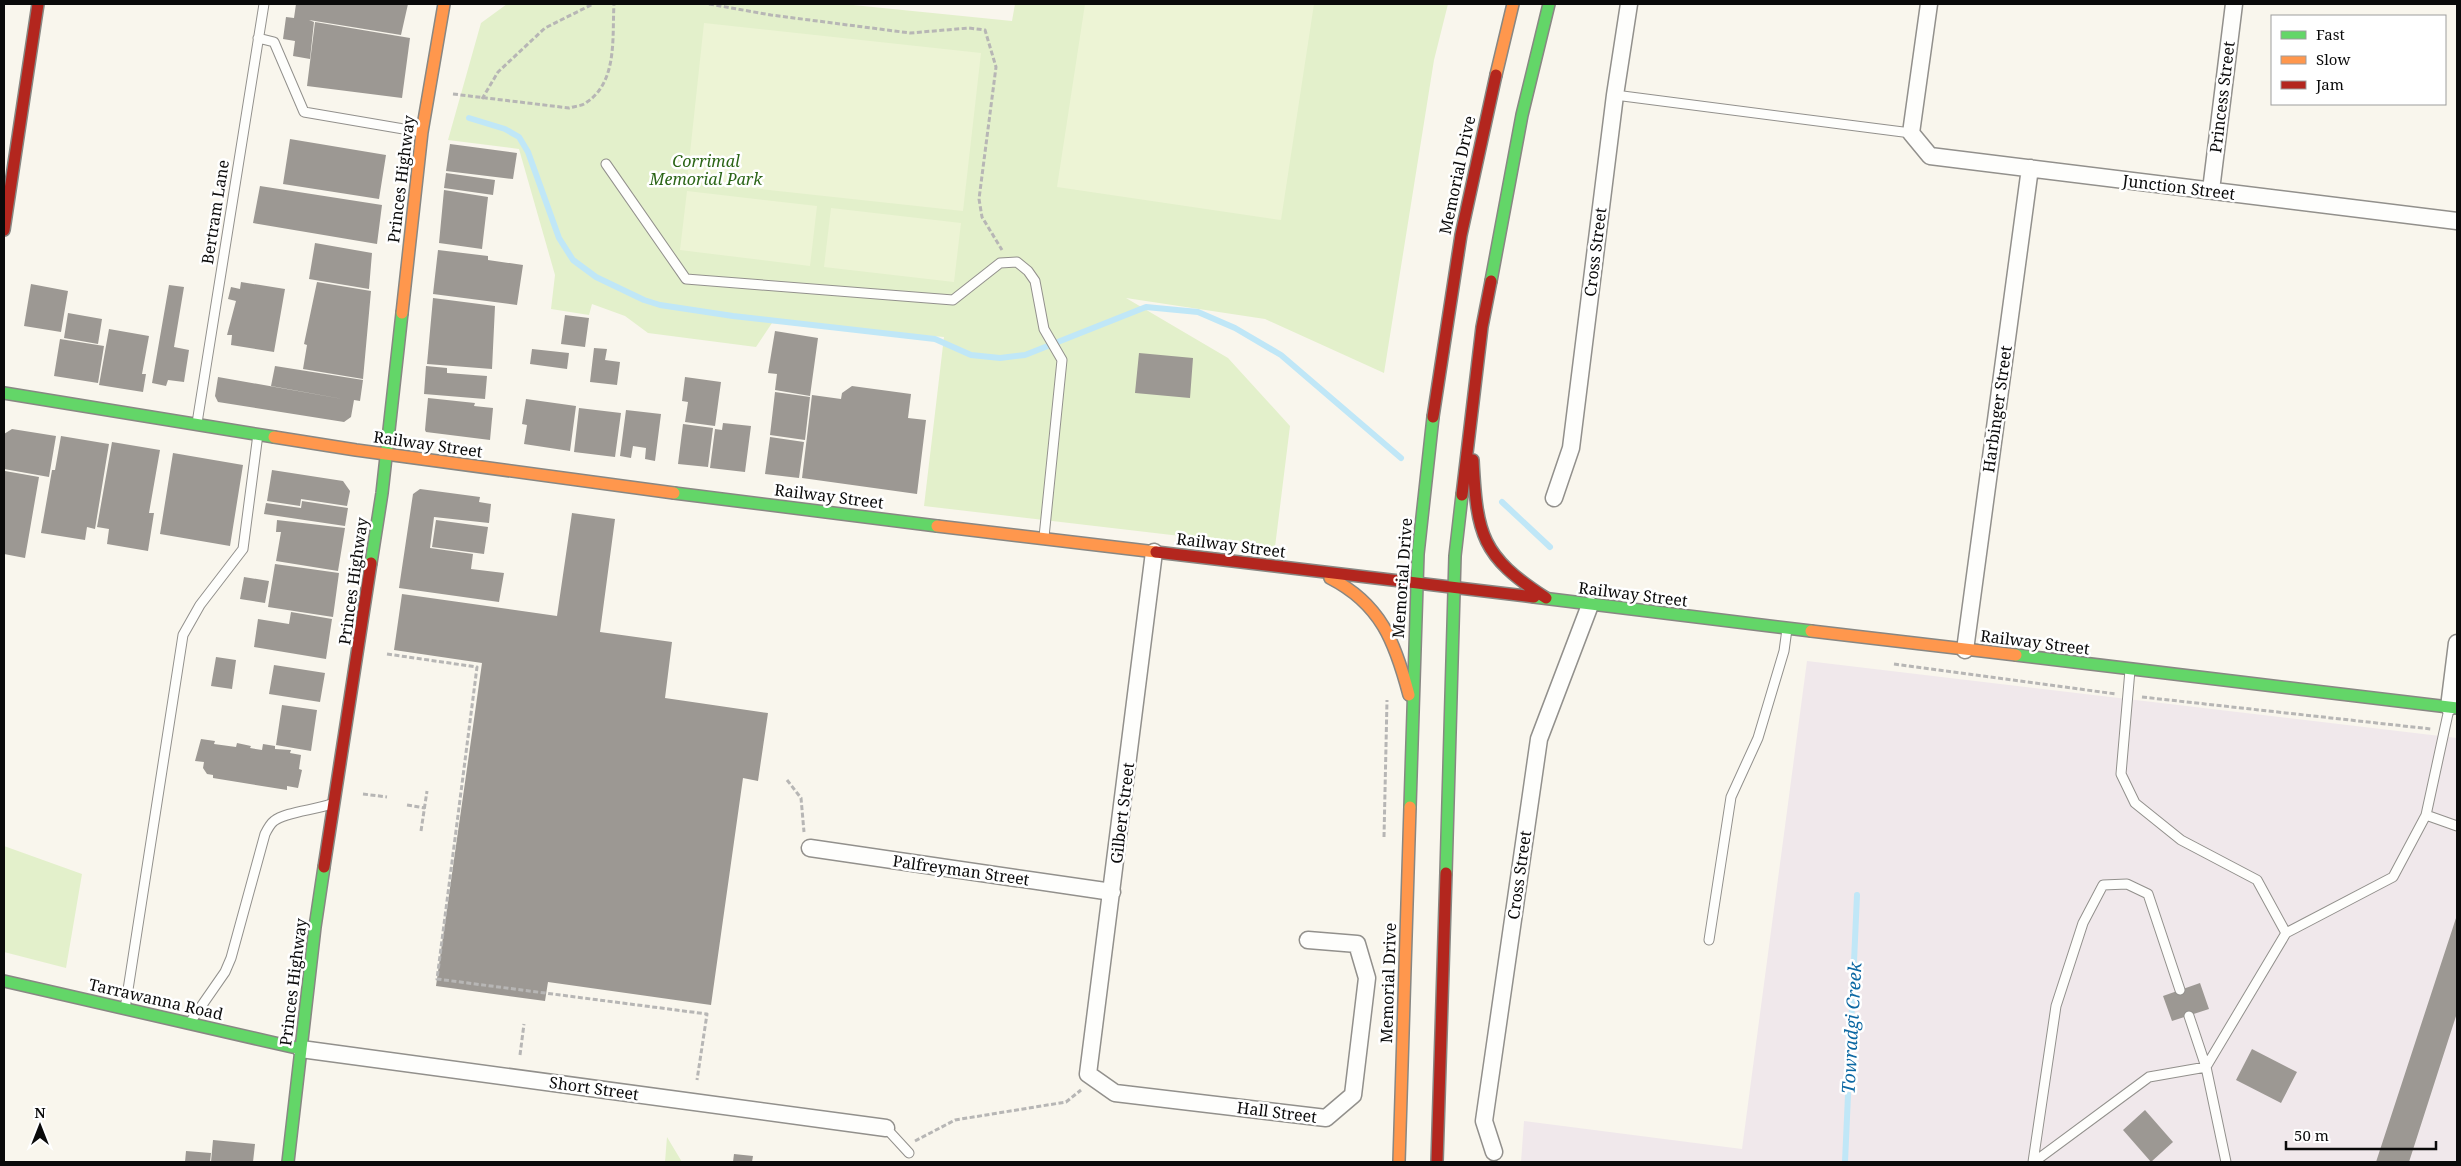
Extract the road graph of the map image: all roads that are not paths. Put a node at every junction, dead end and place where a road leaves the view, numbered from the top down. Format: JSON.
{"nodes":[{"id":1,"x":38,"y":4,"type":"edge"},
{"id":2,"x":264,"y":4,"type":"edge"},
{"id":3,"x":444,"y":4,"type":"edge"},
{"id":4,"x":1513,"y":4,"type":"edge"},
{"id":5,"x":1549,"y":4,"type":"edge"},
{"id":6,"x":1629,"y":4,"type":"edge"},
{"id":7,"x":1929,"y":4,"type":"edge"},
{"id":8,"x":2234,"y":4,"type":"edge"},
{"id":9,"x":258,"y":38,"type":"junction"},
{"id":10,"x":1615,"y":95,"type":"junction"},
{"id":11,"x":422,"y":132,"type":"junction"},
{"id":12,"x":1910,"y":133,"type":"junction"},
{"id":13,"x":606,"y":164,"type":"dead end"},
{"id":14,"x":2030,"y":168,"type":"junction"},
{"id":15,"x":2211,"y":190,"type":"junction"},
{"id":16,"x":2457,"y":221,"type":"edge"},
{"id":17,"x":4,"y":230,"type":"edge"},
{"id":18,"x":4,"y":394,"type":"edge"},
{"id":19,"x":1470,"y":416,"type":"junction"},
{"id":20,"x":196,"y":425,"type":"junction"},
{"id":21,"x":258,"y":434,"type":"junction"},
{"id":22,"x":387,"y":454,"type":"junction"},
{"id":23,"x":1554,"y":498,"type":"dead end"},
{"id":24,"x":1044,"y":538,"type":"junction"},
{"id":25,"x":1154,"y":552,"type":"junction"},
{"id":26,"x":1312,"y":571,"type":"junction"},
{"id":27,"x":1415,"y":584,"type":"junction"},
{"id":28,"x":1453,"y":589,"type":"junction"},
{"id":29,"x":1549,"y":600,"type":"junction"},
{"id":30,"x":1590,"y":605,"type":"junction"},
{"id":31,"x":1787,"y":629,"type":"junction"},
{"id":32,"x":2457,"y":643,"type":"edge"},
{"id":33,"x":1964,"y":650,"type":"junction"},
{"id":34,"x":2130,"y":670,"type":"junction"},
{"id":35,"x":1412,"y":707,"type":"junction"},
{"id":36,"x":2453,"y":708,"type":"edge"},
{"id":37,"x":336,"y":802,"type":"junction"},
{"id":38,"x":2426,"y":814,"type":"junction"},
{"id":39,"x":2457,"y":826,"type":"edge"},
{"id":40,"x":810,"y":848,"type":"road end"},
{"id":41,"x":1112,"y":892,"type":"junction"},
{"id":42,"x":2286,"y":933,"type":"junction"},
{"id":43,"x":1308,"y":940,"type":"dead end"},
{"id":44,"x":1709,"y":940,"type":"dead end"},
{"id":45,"x":4,"y":981,"type":"edge"},
{"id":46,"x":2180,"y":990,"type":"dead end"},
{"id":47,"x":126,"y":1009,"type":"junction"},
{"id":48,"x":2189,"y":1016,"type":"dead end"},
{"id":49,"x":189,"y":1024,"type":"junction"},
{"id":50,"x":301,"y":1049,"type":"junction"},
{"id":51,"x":2206,"y":1067,"type":"junction"},
{"id":52,"x":1091,"y":1077,"type":"joint"},
{"id":53,"x":886,"y":1128,"type":"joint"},
{"id":54,"x":906,"y":1150,"type":"road end"},
{"id":55,"x":1494,"y":1152,"type":"dead end"},
{"id":56,"x":288,"y":1162,"type":"edge"},
{"id":57,"x":1400,"y":1162,"type":"edge"},
{"id":58,"x":1437,"y":1162,"type":"edge"},
{"id":59,"x":2033,"y":1162,"type":"edge"},
{"id":60,"x":2226,"y":1162,"type":"edge"}],
"edges":[{"from":1,"to":17,"type":"main road"},
{"from":2,"to":9,"type":"lane","name":"Bertram Lane"},
{"from":3,"to":11,"type":"main road","name":"Princes Highway"},
{"from":4,"to":27,"type":"main road","name":"Memorial Drive"},
{"from":5,"to":19,"type":"main road"},
{"from":6,"to":10,"type":"street","name":"Cross Street"},
{"from":7,"to":12,"type":"street"},
{"from":8,"to":15,"type":"street","name":"Princess Street"},
{"from":9,"to":11,"type":"lane"},
{"from":9,"to":20,"type":"lane","name":"Bertram Lane"},
{"from":10,"to":12,"type":"lane"},
{"from":10,"to":23,"type":"street","name":"Cross Street"},
{"from":11,"to":22,"type":"main road","name":"Princes Highway"},
{"from":12,"to":14,"type":"street","name":"Junction Street"},
{"from":13,"to":24,"type":"lane"},
{"from":14,"to":15,"type":"street","name":"Junction Street"},
{"from":14,"to":33,"type":"street","name":"Harbinger Street"},
{"from":15,"to":16,"type":"street","name":"Junction Street"},
{"from":18,"to":20,"type":"main road","name":"Railway Street"},
{"from":19,"to":28,"type":"main road"},
{"from":19,"to":29,"type":"main road"},
{"from":20,"to":21,"type":"main road","name":"Railway Street"},
{"from":21,"to":22,"type":"main road","name":"Railway Street"},
{"from":21,"to":47,"type":"lane"},
{"from":22,"to":24,"type":"main road","name":"Railway Street"},
{"from":22,"to":37,"type":"main road","name":"Princes Highway"},
{"from":24,"to":25,"type":"main road","name":"Railway Street"},
{"from":25,"to":26,"type":"main road","name":"Railway Street"},
{"from":25,"to":41,"type":"street","name":"Gilbert Street"},
{"from":26,"to":27,"type":"main road","name":"Railway Street"},
{"from":26,"to":35,"type":"main road"},
{"from":27,"to":28,"type":"main road","name":"Railway Street"},
{"from":27,"to":35,"type":"main road","name":"Memorial Drive"},
{"from":28,"to":29,"type":"main road","name":"Railway Street"},
{"from":28,"to":58,"type":"main road"},
{"from":29,"to":30,"type":"main road","name":"Railway Street"},
{"from":30,"to":31,"type":"main road","name":"Railway Street"},
{"from":30,"to":55,"type":"street","name":"Cross Street"},
{"from":31,"to":33,"type":"main road","name":"Railway Street"},
{"from":31,"to":44,"type":"lane"},
{"from":32,"to":36,"type":"street"},
{"from":33,"to":34,"type":"main road","name":"Railway Street"},
{"from":34,"to":36,"type":"main road","name":"Railway Street"},
{"from":34,"to":42,"type":"lane"},
{"from":35,"to":57,"type":"main road","name":"Memorial Drive"},
{"from":36,"to":38,"type":"lane"},
{"from":37,"to":49,"type":"lane"},
{"from":37,"to":50,"type":"main road","name":"Princes Highway"},
{"from":38,"to":39,"type":"lane"},
{"from":38,"to":42,"type":"lane"},
{"from":40,"to":41,"type":"street","name":"Palfreyman Street"},
{"from":41,"to":52,"type":"street","name":"Gilbert Street"},
{"from":42,"to":51,"type":"lane"},
{"from":43,"to":52,"type":"street","name":"Hall Street"},
{"from":45,"to":47,"type":"main road","name":"Tarrawanna Road"},
{"from":46,"to":59,"type":"lane"},
{"from":47,"to":49,"type":"main road","name":"Tarrawanna Road"},
{"from":48,"to":51,"type":"lane"},
{"from":49,"to":50,"type":"main road","name":"Tarrawanna Road"},
{"from":50,"to":53,"type":"street","name":"Short Street"},
{"from":50,"to":56,"type":"main road","name":"Princes Highway"},
{"from":51,"to":59,"type":"lane"},
{"from":51,"to":60,"type":"lane"},
{"from":53,"to":54,"type":"lane"}]}
